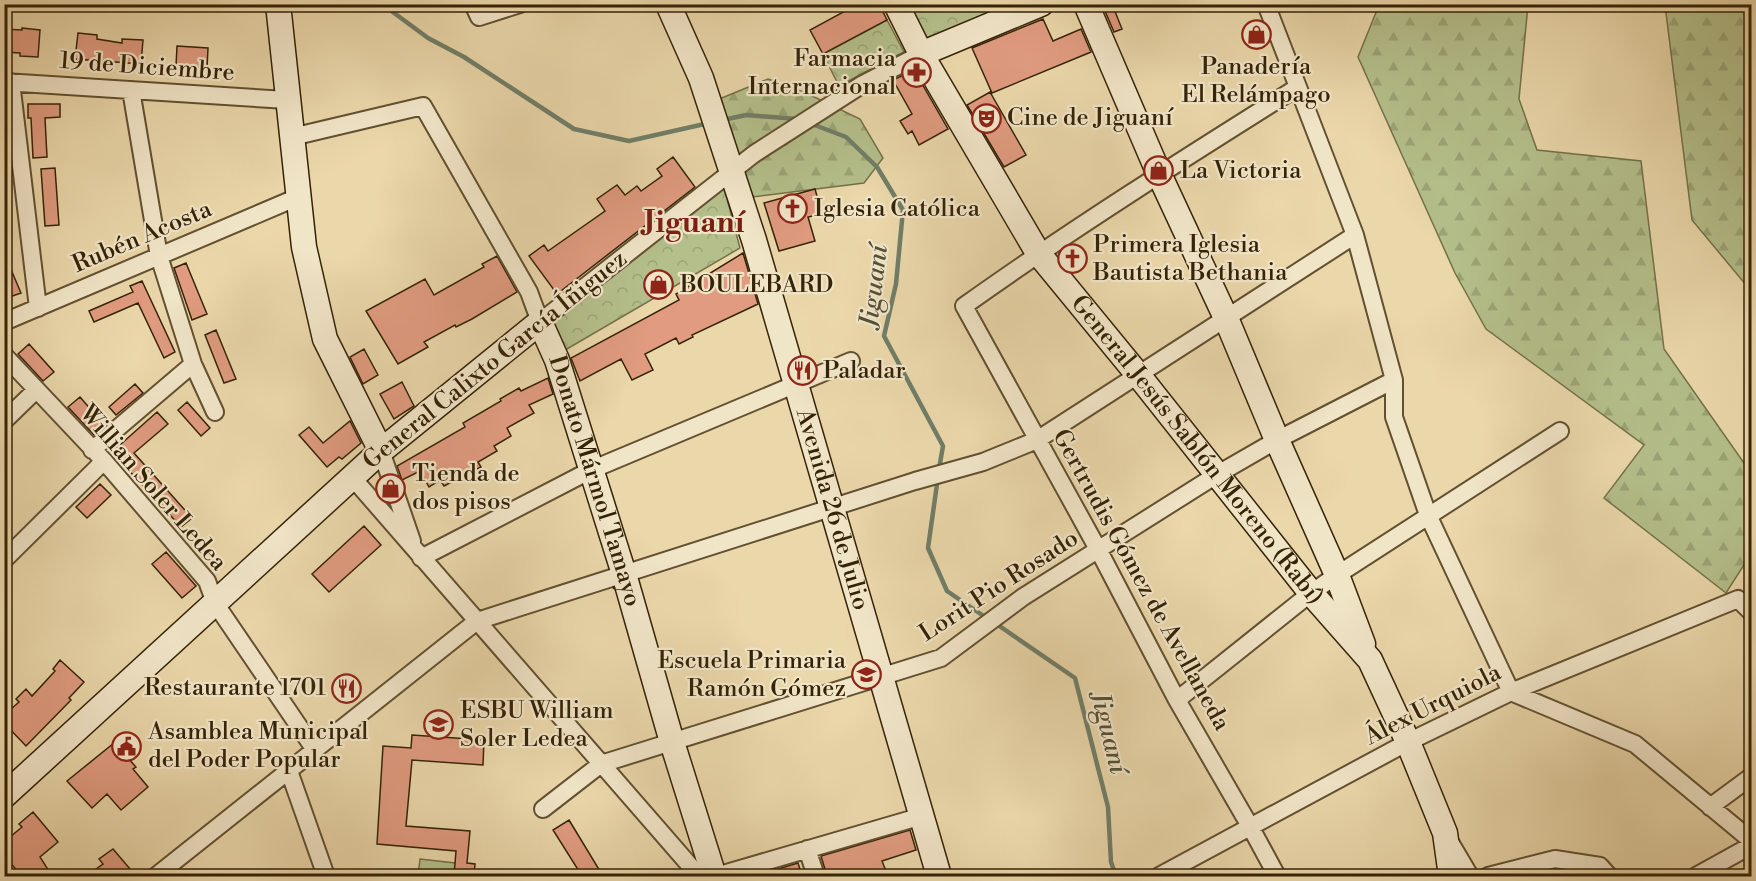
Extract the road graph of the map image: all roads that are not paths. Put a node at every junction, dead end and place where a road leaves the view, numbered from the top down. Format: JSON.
{"nodes":[{"id":1,"x":278,"y":4,"type":"edge"},
{"id":2,"x":520,"y":4,"type":"edge"},
{"id":3,"x":668,"y":4,"type":"edge"},
{"id":4,"x":896,"y":4,"type":"edge"},
{"id":5,"x":1041,"y":4,"type":"edge"},
{"id":6,"x":1086,"y":4,"type":"edge"},
{"id":7,"x":1266,"y":4,"type":"edge"},
{"id":8,"x":476,"y":11,"type":"edge"},
{"id":9,"x":921,"y":54,"type":"junction"},
{"id":10,"x":8,"y":82,"type":"edge"},
{"id":11,"x":1298,"y":87,"type":"junction"},
{"id":12,"x":131,"y":90,"type":"junction"},
{"id":13,"x":287,"y":100,"type":"junction"},
{"id":14,"x":292,"y":137,"type":"junction"},
{"id":15,"x":731,"y":171,"type":"junction"},
{"id":16,"x":1159,"y":174,"type":"junction"},
{"id":17,"x":298,"y":197,"type":"junction"},
{"id":18,"x":1355,"y":235,"type":"junction"},
{"id":19,"x":1038,"y":253,"type":"junction"},
{"id":20,"x":159,"y":256,"type":"junction"},
{"id":21,"x":38,"y":308,"type":"junction"},
{"id":22,"x":1226,"y":318,"type":"junction"},
{"id":23,"x":4,"y":322,"type":"edge"},
{"id":24,"x":540,"y":322,"type":"junction"},
{"id":25,"x":4,"y":355,"type":"edge"},
{"id":26,"x":851,"y":361,"type":"dead end"},
{"id":27,"x":193,"y":364,"type":"junction"},
{"id":28,"x":1139,"y":376,"type":"junction"},
{"id":29,"x":1394,"y":380,"type":"junction"},
{"id":30,"x":795,"y":383,"type":"junction"},
{"id":31,"x":36,"y":390,"type":"junction"},
{"id":32,"x":215,"y":412,"type":"dead end"},
{"id":33,"x":4,"y":421,"type":"edge"},
{"id":34,"x":1560,"y":431,"type":"dead end"},
{"id":35,"x":1037,"y":440,"type":"junction"},
{"id":36,"x":1277,"y":440,"type":"junction"},
{"id":37,"x":381,"y":451,"type":"junction"},
{"id":38,"x":98,"y":456,"type":"junction"},
{"id":39,"x":591,"y":470,"type":"junction"},
{"id":40,"x":1218,"y":474,"type":"junction"},
{"id":41,"x":352,"y":477,"type":"junction"},
{"id":42,"x":831,"y":508,"type":"junction"},
{"id":43,"x":1428,"y":515,"type":"junction"},
{"id":44,"x":1099,"y":551,"type":"junction"},
{"id":45,"x":418,"y":554,"type":"junction"},
{"id":46,"x":4,"y":560,"type":"edge"},
{"id":47,"x":624,"y":574,"type":"junction"},
{"id":48,"x":1337,"y":575,"type":"junction"},
{"id":49,"x":1311,"y":592,"type":"junction"},
{"id":50,"x":215,"y":603,"type":"junction"},
{"id":51,"x":1752,"y":613,"type":"edge"},
{"id":52,"x":477,"y":621,"type":"junction"},
{"id":53,"x":1370,"y":660,"type":"junction"},
{"id":54,"x":880,"y":677,"type":"junction"},
{"id":55,"x":1511,"y":692,"type":"junction"},
{"id":56,"x":1177,"y":700,"type":"junction"},
{"id":57,"x":672,"y":742,"type":"junction"},
{"id":58,"x":1408,"y":742,"type":"junction"},
{"id":59,"x":315,"y":750,"type":"junction"},
{"id":60,"x":602,"y":764,"type":"junction"},
{"id":61,"x":289,"y":771,"type":"junction"},
{"id":62,"x":1752,"y":776,"type":"edge"},
{"id":63,"x":4,"y":796,"type":"edge"},
{"id":64,"x":1710,"y":807,"type":"junction"},
{"id":65,"x":543,"y":809,"type":"dead end"},
{"id":66,"x":922,"y":816,"type":"junction"},
{"id":67,"x":1251,"y":828,"type":"junction"},
{"id":68,"x":1445,"y":833,"type":"junction"},
{"id":69,"x":1752,"y":843,"type":"edge"},
{"id":70,"x":807,"y":849,"type":"junction"},
{"id":71,"x":1555,"y":859,"type":"junction"},
{"id":72,"x":1604,"y":871,"type":"edge"},
{"id":73,"x":156,"y":876,"type":"edge"},
{"id":74,"x":326,"y":876,"type":"edge"},
{"id":75,"x":699,"y":876,"type":"edge"},
{"id":76,"x":715,"y":876,"type":"edge"},
{"id":77,"x":816,"y":876,"type":"edge"},
{"id":78,"x":939,"y":876,"type":"edge"},
{"id":79,"x":1160,"y":876,"type":"edge"},
{"id":80,"x":1276,"y":876,"type":"edge"},
{"id":81,"x":1451,"y":876,"type":"edge"},
{"id":82,"x":1470,"y":876,"type":"edge"},
{"id":83,"x":1488,"y":876,"type":"edge"},
{"id":84,"x":1561,"y":876,"type":"edge"},
{"id":85,"x":1696,"y":876,"type":"edge"}],
"edges":[{"from":1,"to":13,"type":"street"},
{"from":2,"to":8,"type":"street"},
{"from":3,"to":15,"type":"street","name":"Avenida 26 de Julio"},
{"from":4,"to":9,"type":"street","name":"General Jesús Sablón Moreno (Rabí)"},
{"from":5,"to":9,"type":"street","name":"General Calixto García Íñiguez"},
{"from":6,"to":16,"type":"street"},
{"from":7,"to":11,"type":"street"},
{"from":9,"to":15,"type":"street","name":"General Calixto García Íñiguez"},
{"from":9,"to":19,"type":"street","name":"General Jesús Sablón Moreno (Rabí)"},
{"from":10,"to":12,"type":"street","name":"19 de Diciembre"},
{"from":10,"to":21,"type":"street"},
{"from":11,"to":16,"type":"street"},
{"from":11,"to":18,"type":"street"},
{"from":12,"to":13,"type":"street","name":"19 de Diciembre"},
{"from":12,"to":20,"type":"street"},
{"from":13,"to":14,"type":"street"},
{"from":14,"to":17,"type":"street"},
{"from":14,"to":24,"type":"street","name":"Donato Mármol Tamayo"},
{"from":15,"to":24,"type":"street","name":"General Calixto García Íñiguez"},
{"from":15,"to":30,"type":"street","name":"Avenida 26 de Julio"},
{"from":16,"to":19,"type":"street"},
{"from":16,"to":22,"type":"street"},
{"from":17,"to":20,"type":"street","name":"Rubén Acosta"},
{"from":17,"to":37,"type":"street"},
{"from":18,"to":22,"type":"street"},
{"from":18,"to":29,"type":"street"},
{"from":19,"to":28,"type":"street","name":"General Jesús Sablón Moreno (Rabí)"},
{"from":19,"to":35,"type":"street","name":"Gertrudis Gómez de Avellaneda"},
{"from":20,"to":21,"type":"street","name":"Rubén Acosta"},
{"from":20,"to":27,"type":"street"},
{"from":21,"to":23,"type":"street","name":"Rubén Acosta"},
{"from":22,"to":28,"type":"street"},
{"from":22,"to":36,"type":"street"},
{"from":24,"to":37,"type":"street","name":"General Calixto García Íñiguez"},
{"from":24,"to":39,"type":"street","name":"Donato Mármol Tamayo"},
{"from":25,"to":31,"type":"street","name":"Willian Soler Ledea"},
{"from":26,"to":30,"type":"street"},
{"from":27,"to":32,"type":"street"},
{"from":27,"to":38,"type":"street"},
{"from":28,"to":35,"type":"street"},
{"from":28,"to":40,"type":"street","name":"General Jesús Sablón Moreno (Rabí)"},
{"from":29,"to":36,"type":"street","name":"Lorit Pio Rosado"},
{"from":29,"to":43,"type":"street"},
{"from":30,"to":39,"type":"street"},
{"from":30,"to":42,"type":"street","name":"Avenida 26 de Julio"},
{"from":31,"to":33,"type":"street"},
{"from":31,"to":38,"type":"street","name":"Willian Soler Ledea"},
{"from":34,"to":43,"type":"street"},
{"from":35,"to":42,"type":"street"},
{"from":35,"to":44,"type":"street","name":"Gertrudis Gómez de Avellaneda"},
{"from":36,"to":40,"type":"street","name":"Lorit Pio Rosado"},
{"from":36,"to":48,"type":"street"},
{"from":37,"to":41,"type":"street","name":"General Calixto García Íñiguez"},
{"from":37,"to":45,"type":"street"},
{"from":38,"to":46,"type":"street"},
{"from":38,"to":50,"type":"street","name":"Willian Soler Ledea"},
{"from":39,"to":45,"type":"street"},
{"from":39,"to":47,"type":"street","name":"Donato Mármol Tamayo"},
{"from":40,"to":44,"type":"street","name":"Lorit Pio Rosado"},
{"from":40,"to":49,"type":"street","name":"General Jesús Sablón Moreno (Rabí)"},
{"from":41,"to":45,"type":"street"},
{"from":41,"to":50,"type":"street","name":"General Calixto García Íñiguez"},
{"from":42,"to":47,"type":"street"},
{"from":42,"to":54,"type":"street","name":"Avenida 26 de Julio"},
{"from":43,"to":48,"type":"street"},
{"from":43,"to":55,"type":"street"},
{"from":44,"to":54,"type":"street","name":"Lorit Pio Rosado"},
{"from":44,"to":56,"type":"street","name":"Gertrudis Gómez de Avellaneda"},
{"from":45,"to":52,"type":"street"},
{"from":47,"to":52,"type":"street"},
{"from":47,"to":57,"type":"street","name":"Donato Mármol Tamayo"},
{"from":48,"to":49,"type":"street"},
{"from":48,"to":53,"type":"street"},
{"from":49,"to":53,"type":"street","name":"General Jesús Sablón Moreno (Rabí)"},
{"from":49,"to":56,"type":"street"},
{"from":50,"to":59,"type":"street","name":"Willian Soler Ledea"},
{"from":50,"to":63,"type":"street","name":"General Calixto García Íñiguez"},
{"from":51,"to":55,"type":"street","name":"Álex Urquiola"},
{"from":52,"to":59,"type":"street"},
{"from":52,"to":60,"type":"street"},
{"from":53,"to":58,"type":"street","name":"General Jesús Sablón Moreno (Rabí)"},
{"from":54,"to":57,"type":"street","name":"Lorit Pio Rosado"},
{"from":54,"to":66,"type":"street","name":"Avenida 26 de Julio"},
{"from":55,"to":58,"type":"street","name":"Álex Urquiola"},
{"from":55,"to":64,"type":"street"},
{"from":56,"to":67,"type":"street","name":"Gertrudis Gómez de Avellaneda"},
{"from":57,"to":60,"type":"street","name":"Lorit Pio Rosado"},
{"from":57,"to":76,"type":"street","name":"Donato Mármol Tamayo"},
{"from":58,"to":67,"type":"street","name":"Álex Urquiola"},
{"from":58,"to":68,"type":"street","name":"General Jesús Sablón Moreno (Rabí)"},
{"from":59,"to":61,"type":"street"},
{"from":60,"to":65,"type":"street","name":"Lorit Pio Rosado"},
{"from":60,"to":75,"type":"street"},
{"from":61,"to":73,"type":"street"},
{"from":61,"to":74,"type":"street"},
{"from":62,"to":64,"type":"street"},
{"from":64,"to":69,"type":"street"},
{"from":66,"to":70,"type":"street"},
{"from":66,"to":78,"type":"street","name":"Avenida 26 de Julio"},
{"from":67,"to":79,"type":"street","name":"Álex Urquiola"},
{"from":67,"to":80,"type":"street","name":"Gertrudis Gómez de Avellaneda"},
{"from":68,"to":81,"type":"street","name":"General Jesús Sablón Moreno (Rabí)"},
{"from":68,"to":82,"type":"street"},
{"from":69,"to":85,"type":"street"},
{"from":70,"to":76,"type":"street"},
{"from":70,"to":77,"type":"street"},
{"from":71,"to":72,"type":"street"},
{"from":71,"to":83,"type":"street"},
{"from":71,"to":84,"type":"street"}]}
